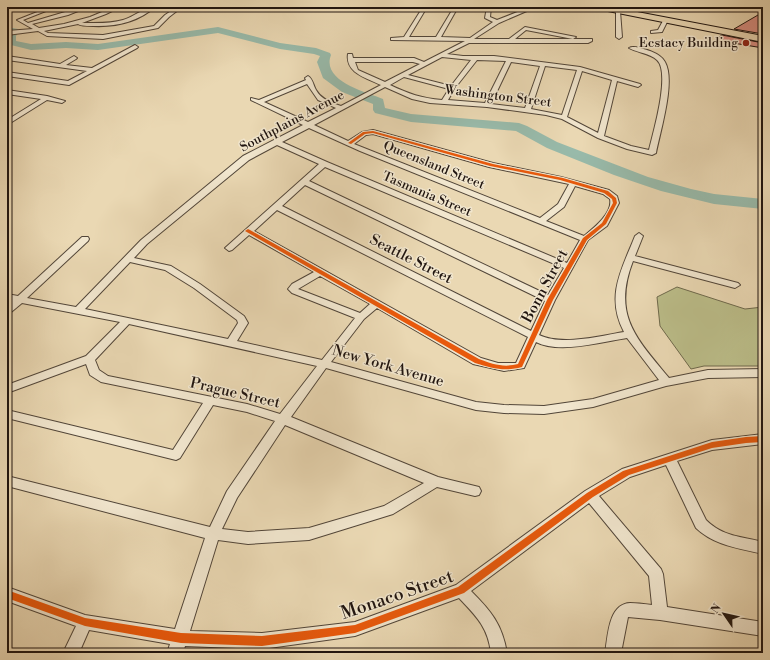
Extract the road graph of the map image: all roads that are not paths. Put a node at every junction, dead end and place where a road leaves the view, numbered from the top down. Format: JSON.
{"nodes":[{"id":1,"x":54,"y":7,"type":"edge"},
{"id":2,"x":86,"y":7,"type":"edge"},
{"id":3,"x":118,"y":7,"type":"edge"},
{"id":4,"x":154,"y":7,"type":"edge"},
{"id":5,"x":180,"y":7,"type":"edge"},
{"id":6,"x":425,"y":7,"type":"edge"},
{"id":7,"x":456,"y":7,"type":"edge"},
{"id":8,"x":489,"y":7,"type":"edge"},
{"id":9,"x":540,"y":7,"type":"edge"},
{"id":10,"x":598,"y":7,"type":"edge"},
{"id":11,"x":531,"y":8,"type":"edge"},
{"id":12,"x":614,"y":8,"type":"edge"},
{"id":13,"x":637,"y":10,"type":"edge"},
{"id":14,"x":666,"y":20,"type":"junction"},
{"id":15,"x":497,"y":22,"type":"junction"},
{"id":16,"x":75,"y":23,"type":"junction"},
{"id":17,"x":28,"y":24,"type":"junction"},
{"id":18,"x":38,"y":31,"type":"junction"},
{"id":19,"x":653,"y":32,"type":"dead end"},
{"id":20,"x":7,"y":33,"type":"edge"},
{"id":21,"x":619,"y":37,"type":"dead end"},
{"id":22,"x":393,"y":38,"type":"dead end"},
{"id":23,"x":406,"y":38,"type":"junction"},
{"id":24,"x":763,"y":38,"type":"edge"},
{"id":25,"x":438,"y":39,"type":"junction"},
{"id":26,"x":469,"y":40,"type":"junction"},
{"id":27,"x":509,"y":42,"type":"junction"},
{"id":28,"x":135,"y":47,"type":"dead end"},
{"id":29,"x":632,"y":48,"type":"dead end"},
{"id":30,"x":442,"y":55,"type":"junction"},
{"id":31,"x":7,"y":58,"type":"edge"},
{"id":32,"x":74,"y":58,"type":"dead end"},
{"id":33,"x":475,"y":58,"type":"junction"},
{"id":34,"x":509,"y":60,"type":"junction"},
{"id":35,"x":424,"y":64,"type":"junction"},
{"id":36,"x":543,"y":64,"type":"junction"},
{"id":37,"x":60,"y":66,"type":"junction"},
{"id":38,"x":580,"y":69,"type":"junction"},
{"id":39,"x":93,"y":70,"type":"junction"},
{"id":40,"x":7,"y":74,"type":"edge"},
{"id":41,"x":403,"y":75,"type":"junction"},
{"id":42,"x":615,"y":78,"type":"junction"},
{"id":43,"x":384,"y":85,"type":"junction"},
{"id":44,"x":638,"y":85,"type":"dead end"},
{"id":45,"x":452,"y":88,"type":"junction"},
{"id":46,"x":7,"y":92,"type":"edge"},
{"id":47,"x":17,"y":94,"type":"junction"},
{"id":48,"x":47,"y":98,"type":"junction"},
{"id":49,"x":7,"y":99,"type":"edge"},
{"id":50,"x":62,"y":101,"type":"dead end"},
{"id":51,"x":445,"y":101,"type":"junction"},
{"id":52,"x":487,"y":105,"type":"junction"},
{"id":53,"x":342,"y":108,"type":"junction"},
{"id":54,"x":527,"y":110,"type":"junction"},
{"id":55,"x":564,"y":118,"type":"junction"},
{"id":56,"x":7,"y":122,"type":"edge"},
{"id":57,"x":310,"y":125,"type":"junction"},
{"id":58,"x":600,"y":137,"type":"junction"},
{"id":59,"x":277,"y":142,"type":"junction"},
{"id":60,"x":350,"y":143,"type":"junction"},
{"id":61,"x":324,"y":164,"type":"junction"},
{"id":62,"x":304,"y":182,"type":"junction"},
{"id":63,"x":573,"y":183,"type":"junction"},
{"id":64,"x":276,"y":206,"type":"junction"},
{"id":65,"x":541,"y":220,"type":"junction"},
{"id":66,"x":248,"y":231,"type":"junction"},
{"id":67,"x":639,"y":236,"type":"dead end"},
{"id":68,"x":85,"y":239,"type":"dead end"},
{"id":69,"x":585,"y":239,"type":"junction"},
{"id":70,"x":229,"y":248,"type":"dead end"},
{"id":71,"x":631,"y":258,"type":"junction"},
{"id":72,"x":128,"y":259,"type":"junction"},
{"id":73,"x":568,"y":267,"type":"junction"},
{"id":74,"x":321,"y":272,"type":"junction"},
{"id":75,"x":735,"y":285,"type":"dead end"},
{"id":76,"x":7,"y":297,"type":"edge"},
{"id":77,"x":20,"y":299,"type":"junction"},
{"id":78,"x":550,"y":300,"type":"junction"},
{"id":79,"x":377,"y":303,"type":"junction"},
{"id":80,"x":7,"y":311,"type":"edge"},
{"id":81,"x":78,"y":311,"type":"junction"},
{"id":82,"x":361,"y":317,"type":"junction"},
{"id":83,"x":126,"y":320,"type":"junction"},
{"id":84,"x":629,"y":334,"type":"junction"},
{"id":85,"x":533,"y":337,"type":"junction"},
{"id":86,"x":231,"y":343,"type":"junction"},
{"id":87,"x":90,"y":359,"type":"junction"},
{"id":88,"x":324,"y":364,"type":"junction"},
{"id":89,"x":763,"y":373,"type":"edge"},
{"id":90,"x":666,"y":382,"type":"junction"},
{"id":91,"x":7,"y":389,"type":"edge"},
{"id":92,"x":210,"y":401,"type":"junction"},
{"id":93,"x":7,"y":414,"type":"edge"},
{"id":94,"x":283,"y":419,"type":"junction"},
{"id":95,"x":763,"y":439,"type":"edge"},
{"id":96,"x":670,"y":460,"type":"junction"},
{"id":97,"x":7,"y":481,"type":"edge"},
{"id":98,"x":436,"y":482,"type":"junction"},
{"id":99,"x":475,"y":492,"type":"dead end"},
{"id":100,"x":590,"y":495,"type":"junction"},
{"id":101,"x":213,"y":534,"type":"junction"},
{"id":102,"x":762,"y":547,"type":"edge"},
{"id":103,"x":461,"y":590,"type":"junction"},
{"id":104,"x":7,"y":594,"type":"edge"},
{"id":105,"x":660,"y":613,"type":"junction"},
{"id":106,"x":85,"y":622,"type":"junction"},
{"id":107,"x":763,"y":629,"type":"edge"},
{"id":108,"x":181,"y":638,"type":"junction"},
{"id":109,"x":71,"y":653,"type":"edge"},
{"id":110,"x":175,"y":653,"type":"edge"},
{"id":111,"x":499,"y":653,"type":"edge"},
{"id":112,"x":613,"y":653,"type":"edge"}],
"edges":[{"from":1,"to":17,"type":"street"},
{"from":2,"to":17,"type":"street"},
{"from":3,"to":16,"type":"street"},
{"from":4,"to":16,"type":"street"},
{"from":5,"to":18,"type":"street"},
{"from":6,"to":23,"type":"street"},
{"from":7,"to":25,"type":"street"},
{"from":8,"to":15,"type":"street"},
{"from":9,"to":11,"type":"street","name":"Southplains Avenue"},
{"from":10,"to":12,"type":"highway"},
{"from":11,"to":15,"type":"street","name":"Southplains Avenue"},
{"from":12,"to":13,"type":"highway"},
{"from":12,"to":14,"type":"highway"},
{"from":12,"to":21,"type":"street"},
{"from":13,"to":24,"type":"highway"},
{"from":14,"to":19,"type":"street"},
{"from":14,"to":24,"type":"highway"},
{"from":15,"to":26,"type":"street","name":"Southplains Avenue"},
{"from":16,"to":18,"type":"street"},
{"from":17,"to":18,"type":"street"},
{"from":18,"to":20,"type":"street"},
{"from":22,"to":23,"type":"street"},
{"from":23,"to":25,"type":"street"},
{"from":25,"to":26,"type":"street"},
{"from":26,"to":27,"type":"street"},
{"from":26,"to":30,"type":"street","name":"Southplains Avenue"},
{"from":27,"to":27,"type":"street"},
{"from":28,"to":39,"type":"street"},
{"from":29,"to":58,"type":"street","name":"Washington Street"},
{"from":30,"to":33,"type":"street"},
{"from":30,"to":35,"type":"street","name":"Southplains Avenue"},
{"from":31,"to":37,"type":"street"},
{"from":32,"to":37,"type":"street"},
{"from":33,"to":34,"type":"street"},
{"from":33,"to":45,"type":"street"},
{"from":34,"to":36,"type":"street"},
{"from":34,"to":52,"type":"street"},
{"from":35,"to":41,"type":"street","name":"Southplains Avenue"},
{"from":35,"to":43,"type":"street","name":"Washington Street"},
{"from":36,"to":38,"type":"street"},
{"from":36,"to":54,"type":"street"},
{"from":37,"to":39,"type":"street"},
{"from":38,"to":42,"type":"street"},
{"from":38,"to":55,"type":"street"},
{"from":39,"to":40,"type":"street"},
{"from":41,"to":43,"type":"street","name":"Southplains Avenue"},
{"from":41,"to":45,"type":"street"},
{"from":42,"to":44,"type":"street"},
{"from":42,"to":58,"type":"street"},
{"from":43,"to":51,"type":"street","name":"Washington Street"},
{"from":43,"to":53,"type":"street","name":"Southplains Avenue"},
{"from":45,"to":51,"type":"street"},
{"from":46,"to":47,"type":"street"},
{"from":47,"to":48,"type":"street"},
{"from":47,"to":49,"type":"street"},
{"from":48,"to":50,"type":"street"},
{"from":48,"to":56,"type":"street"},
{"from":51,"to":52,"type":"street","name":"Washington Street"},
{"from":52,"to":54,"type":"street","name":"Washington Street"},
{"from":53,"to":57,"type":"street","name":"Southplains Avenue"},
{"from":53,"to":57,"type":"street","name":"Queensland Street"},
{"from":54,"to":55,"type":"street","name":"Washington Street"},
{"from":55,"to":58,"type":"street","name":"Washington Street"},
{"from":57,"to":59,"type":"street","name":"Southplains Avenue"},
{"from":57,"to":60,"type":"street","name":"Queensland Street"},
{"from":59,"to":61,"type":"street","name":"Tasmania Street"},
{"from":59,"to":72,"type":"street","name":"Southplains Avenue"},
{"from":60,"to":63,"type":"street","name":"Bonn Street"},
{"from":60,"to":65,"type":"street","name":"Queensland Street"},
{"from":61,"to":62,"type":"street"},
{"from":61,"to":73,"type":"street","name":"Tasmania Street"},
{"from":62,"to":64,"type":"street"},
{"from":62,"to":78,"type":"street"},
{"from":63,"to":65,"type":"street"},
{"from":63,"to":69,"type":"street","name":"Bonn Street"},
{"from":64,"to":66,"type":"street"},
{"from":64,"to":85,"type":"street","name":"Seattle Street"},
{"from":65,"to":69,"type":"street","name":"Queensland Street"},
{"from":66,"to":70,"type":"street"},
{"from":66,"to":74,"type":"street","name":"Bonn Street"},
{"from":67,"to":71,"type":"street"},
{"from":68,"to":77,"type":"street"},
{"from":69,"to":73,"type":"street","name":"Bonn Street"},
{"from":71,"to":75,"type":"street"},
{"from":71,"to":84,"type":"street"},
{"from":72,"to":81,"type":"street","name":"Southplains Avenue"},
{"from":72,"to":86,"type":"street"},
{"from":73,"to":78,"type":"street","name":"Bonn Street"},
{"from":74,"to":79,"type":"street","name":"Bonn Street"},
{"from":74,"to":82,"type":"street"},
{"from":76,"to":77,"type":"street","name":"New York Avenue"},
{"from":77,"to":80,"type":"street"},
{"from":77,"to":81,"type":"street","name":"New York Avenue"},
{"from":78,"to":85,"type":"street","name":"Bonn Street"},
{"from":79,"to":82,"type":"street"},
{"from":79,"to":85,"type":"street","name":"Bonn Street"},
{"from":81,"to":83,"type":"street","name":"New York Avenue"},
{"from":82,"to":88,"type":"street"},
{"from":83,"to":86,"type":"street","name":"New York Avenue"},
{"from":83,"to":87,"type":"street"},
{"from":84,"to":85,"type":"street","name":"Seattle Street"},
{"from":84,"to":90,"type":"street"},
{"from":86,"to":88,"type":"street","name":"New York Avenue"},
{"from":87,"to":91,"type":"street"},
{"from":87,"to":92,"type":"street","name":"Prague Street"},
{"from":88,"to":90,"type":"street","name":"New York Avenue"},
{"from":88,"to":94,"type":"street"},
{"from":89,"to":90,"type":"street","name":"New York Avenue"},
{"from":92,"to":93,"type":"street"},
{"from":92,"to":94,"type":"street","name":"Prague Street"},
{"from":94,"to":98,"type":"street","name":"Prague Street"},
{"from":94,"to":101,"type":"street"},
{"from":95,"to":96,"type":"street","name":"Monaco Street"},
{"from":96,"to":100,"type":"street","name":"Monaco Street"},
{"from":96,"to":102,"type":"street"},
{"from":97,"to":101,"type":"street"},
{"from":98,"to":99,"type":"street","name":"Prague Street"},
{"from":98,"to":101,"type":"street"},
{"from":100,"to":103,"type":"street","name":"Monaco Street"},
{"from":100,"to":105,"type":"street"},
{"from":101,"to":108,"type":"street"},
{"from":103,"to":108,"type":"street","name":"Monaco Street"},
{"from":103,"to":111,"type":"street"},
{"from":104,"to":106,"type":"street","name":"Monaco Street"},
{"from":105,"to":107,"type":"street"},
{"from":105,"to":112,"type":"street"},
{"from":106,"to":108,"type":"street","name":"Monaco Street"},
{"from":106,"to":109,"type":"street"},
{"from":108,"to":110,"type":"street"}]}
